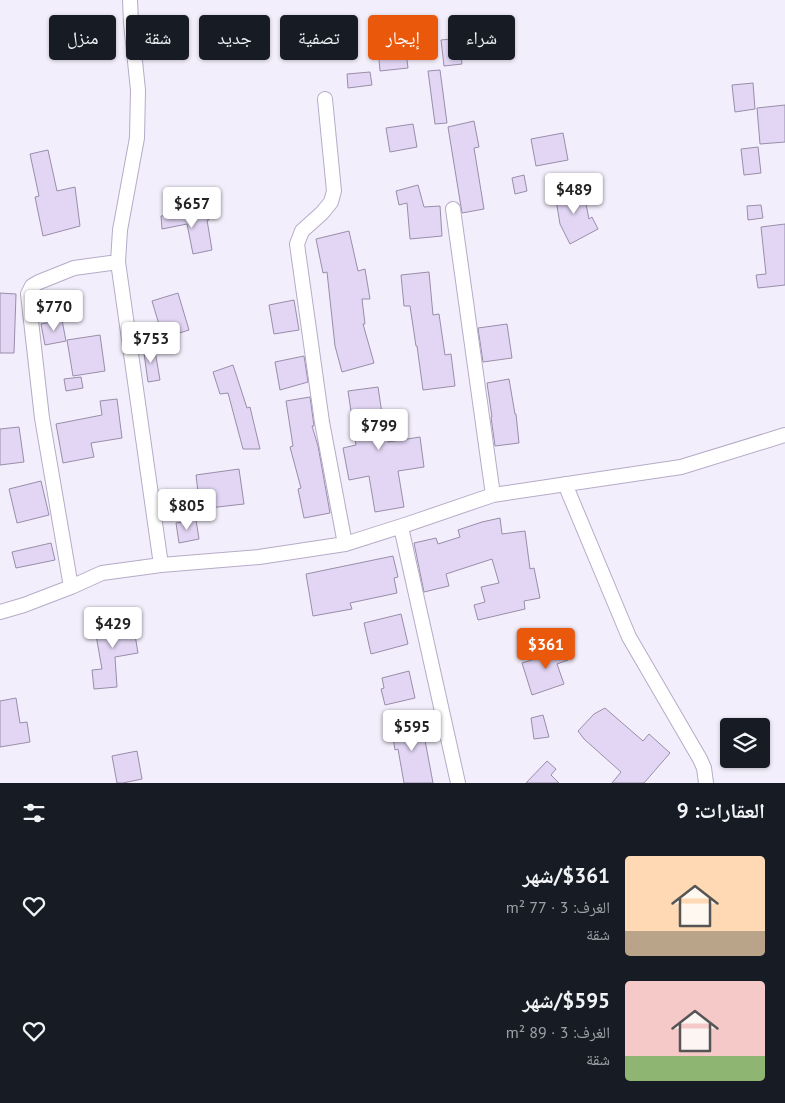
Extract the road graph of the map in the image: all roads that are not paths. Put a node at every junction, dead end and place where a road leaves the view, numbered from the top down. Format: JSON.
{"nodes":[{"id":1,"x":130,"y":0,"type":"edge"},
{"id":2,"x":325,"y":99,"type":"dead end"},
{"id":3,"x":453,"y":210,"type":"dead end"},
{"id":4,"x":118,"y":262,"type":"junction"},
{"id":5,"x":785,"y":435,"type":"edge"},
{"id":6,"x":565,"y":484,"type":"junction"},
{"id":7,"x":493,"y":495,"type":"junction"},
{"id":8,"x":401,"y":527,"type":"junction"},
{"id":9,"x":346,"y":544,"type":"junction"},
{"id":10,"x":161,"y":565,"type":"junction"},
{"id":11,"x":72,"y":587,"type":"junction"},
{"id":12,"x":0,"y":612,"type":"edge"},
{"id":13,"x":458,"y":783,"type":"edge"},
{"id":14,"x":706,"y":783,"type":"edge"}],
"edges":[{"from":1,"to":4,"type":"street"},
{"from":2,"to":9,"type":"street"},
{"from":3,"to":7,"type":"street"},
{"from":4,"to":10,"type":"street"},
{"from":4,"to":11,"type":"street"},
{"from":5,"to":6,"type":"street"},
{"from":6,"to":7,"type":"street"},
{"from":6,"to":14,"type":"street"},
{"from":7,"to":8,"type":"street"},
{"from":8,"to":9,"type":"street"},
{"from":8,"to":13,"type":"street"},
{"from":9,"to":10,"type":"street"},
{"from":10,"to":11,"type":"street"},
{"from":11,"to":12,"type":"street"}]}
